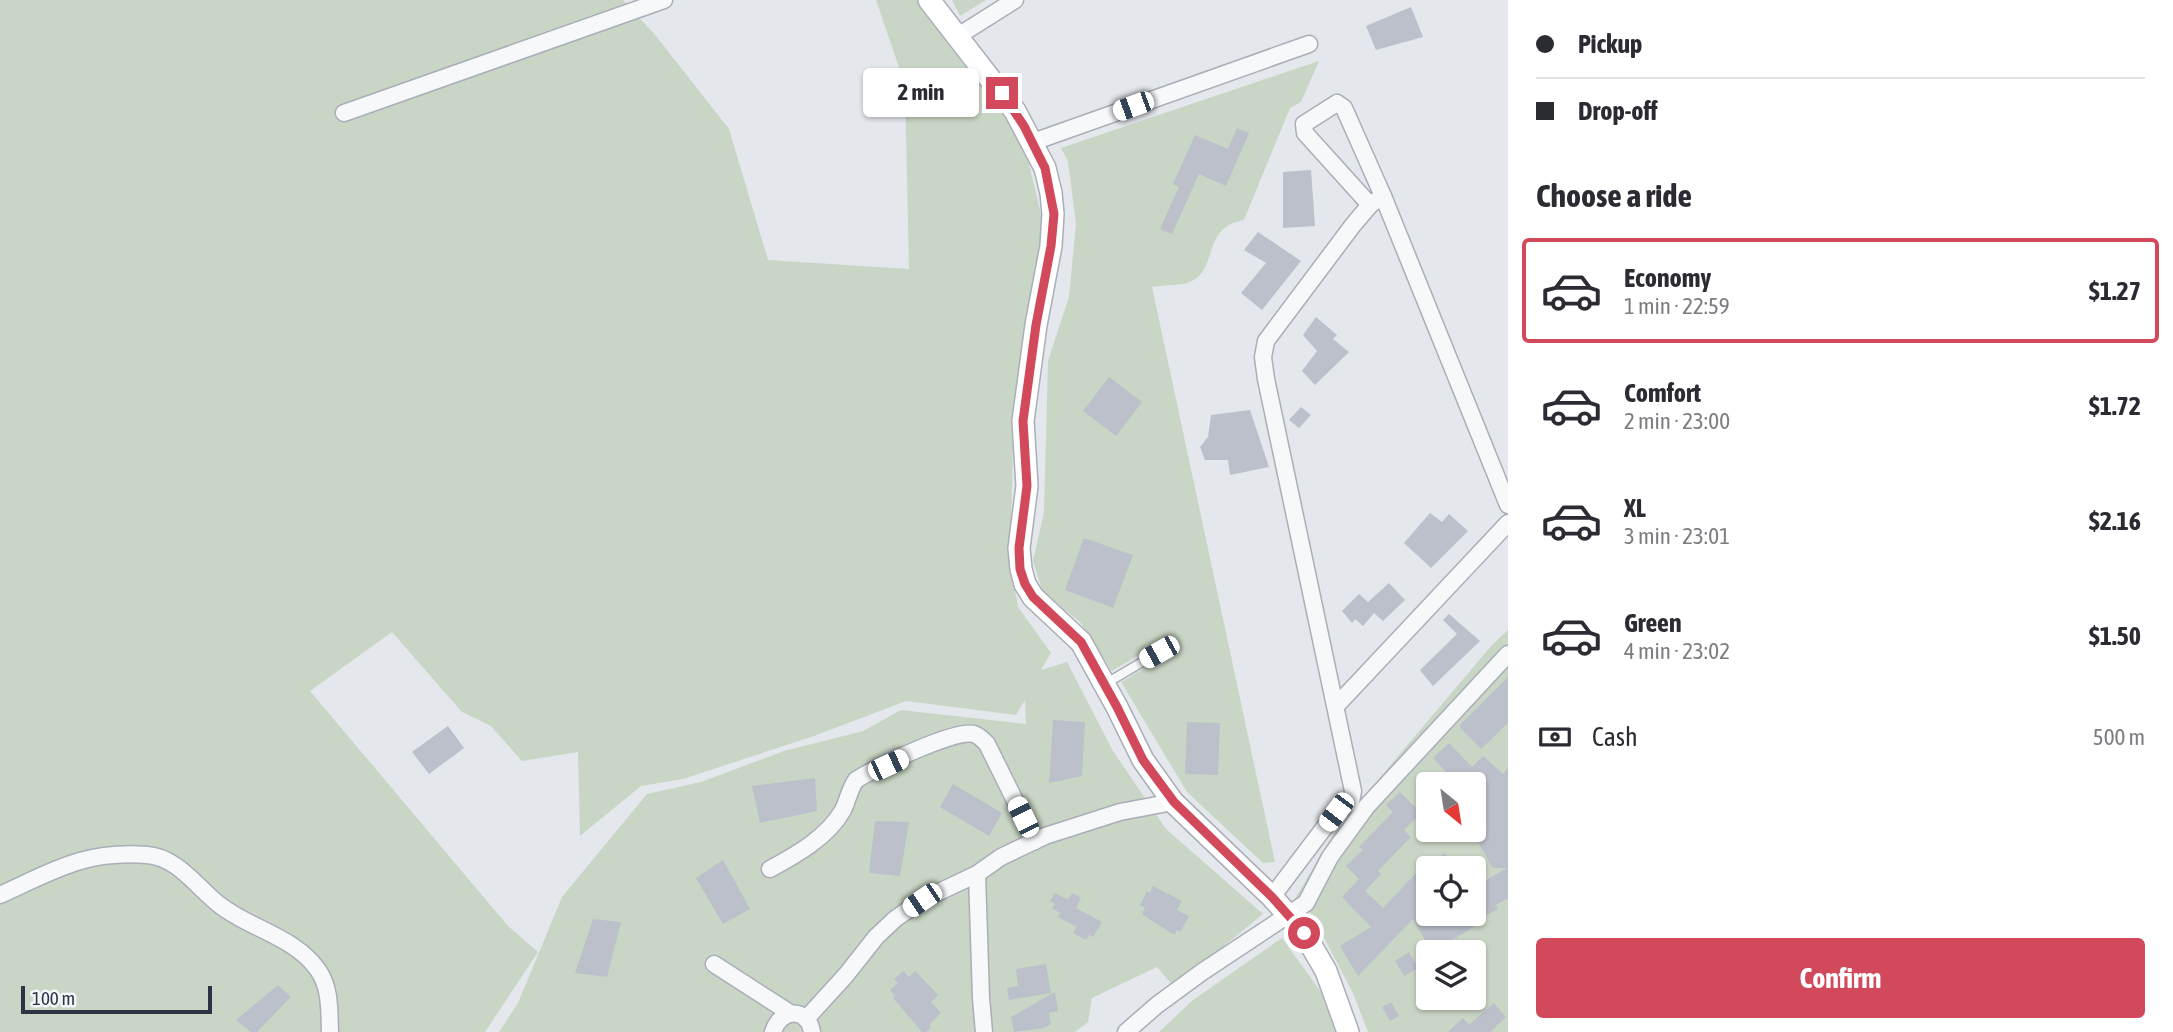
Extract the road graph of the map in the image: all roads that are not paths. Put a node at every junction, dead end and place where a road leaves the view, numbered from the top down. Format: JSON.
{"nodes":[{"id":1,"x":664,"y":0,"type":"edge"},
{"id":2,"x":929,"y":0,"type":"edge"},
{"id":3,"x":1015,"y":0,"type":"edge"},
{"id":4,"x":958,"y":36,"type":"junction"},
{"id":5,"x":1309,"y":44,"type":"dead end"},
{"id":6,"x":344,"y":113,"type":"dead end"},
{"id":7,"x":1033,"y":142,"type":"junction"},
{"id":8,"x":1377,"y":201,"type":"junction"},
{"id":9,"x":1508,"y":505,"type":"edge"},
{"id":10,"x":1508,"y":523,"type":"edge"},
{"id":11,"x":1159,"y":652,"type":"dead end"},
{"id":12,"x":1508,"y":653,"type":"edge"},
{"id":13,"x":1105,"y":684,"type":"junction"},
{"id":14,"x":1336,"y":706,"type":"junction"},
{"id":15,"x":1174,"y":802,"type":"junction"},
{"id":16,"x":1035,"y":841,"type":"junction"},
{"id":17,"x":770,"y":869,"type":"dead end"},
{"id":18,"x":977,"y":874,"type":"junction"},
{"id":19,"x":0,"y":895,"type":"edge"},
{"id":20,"x":1272,"y":897,"type":"junction"},
{"id":21,"x":1289,"y":915,"type":"junction"},
{"id":22,"x":714,"y":964,"type":"dead end"},
{"id":23,"x":790,"y":1013,"type":"junction"},
{"id":24,"x":809,"y":1025,"type":"edge"},
{"id":25,"x":330,"y":1032,"type":"edge"},
{"id":26,"x":773,"y":1032,"type":"edge"},
{"id":27,"x":984,"y":1032,"type":"edge"},
{"id":28,"x":1126,"y":1032,"type":"edge"},
{"id":29,"x":1349,"y":1032,"type":"edge"}],
"edges":[{"from":1,"to":6,"type":"street"},
{"from":2,"to":4,"type":"street"},
{"from":3,"to":4,"type":"street"},
{"from":4,"to":7,"type":"street"},
{"from":5,"to":7,"type":"street"},
{"from":7,"to":13,"type":"street"},
{"from":8,"to":8,"type":"street"},
{"from":8,"to":9,"type":"street"},
{"from":8,"to":14,"type":"street"},
{"from":10,"to":14,"type":"street"},
{"from":11,"to":13,"type":"lane"},
{"from":12,"to":21,"type":"street"},
{"from":13,"to":15,"type":"street"},
{"from":14,"to":20,"type":"street"},
{"from":15,"to":16,"type":"street"},
{"from":15,"to":20,"type":"street"},
{"from":16,"to":17,"type":"street"},
{"from":16,"to":18,"type":"street"},
{"from":18,"to":24,"type":"street"},
{"from":18,"to":27,"type":"street"},
{"from":19,"to":25,"type":"street"},
{"from":20,"to":21,"type":"street"},
{"from":21,"to":28,"type":"street"},
{"from":21,"to":29,"type":"street"},
{"from":22,"to":23,"type":"street"},
{"from":23,"to":24,"type":"street"},
{"from":23,"to":26,"type":"street"}]}
